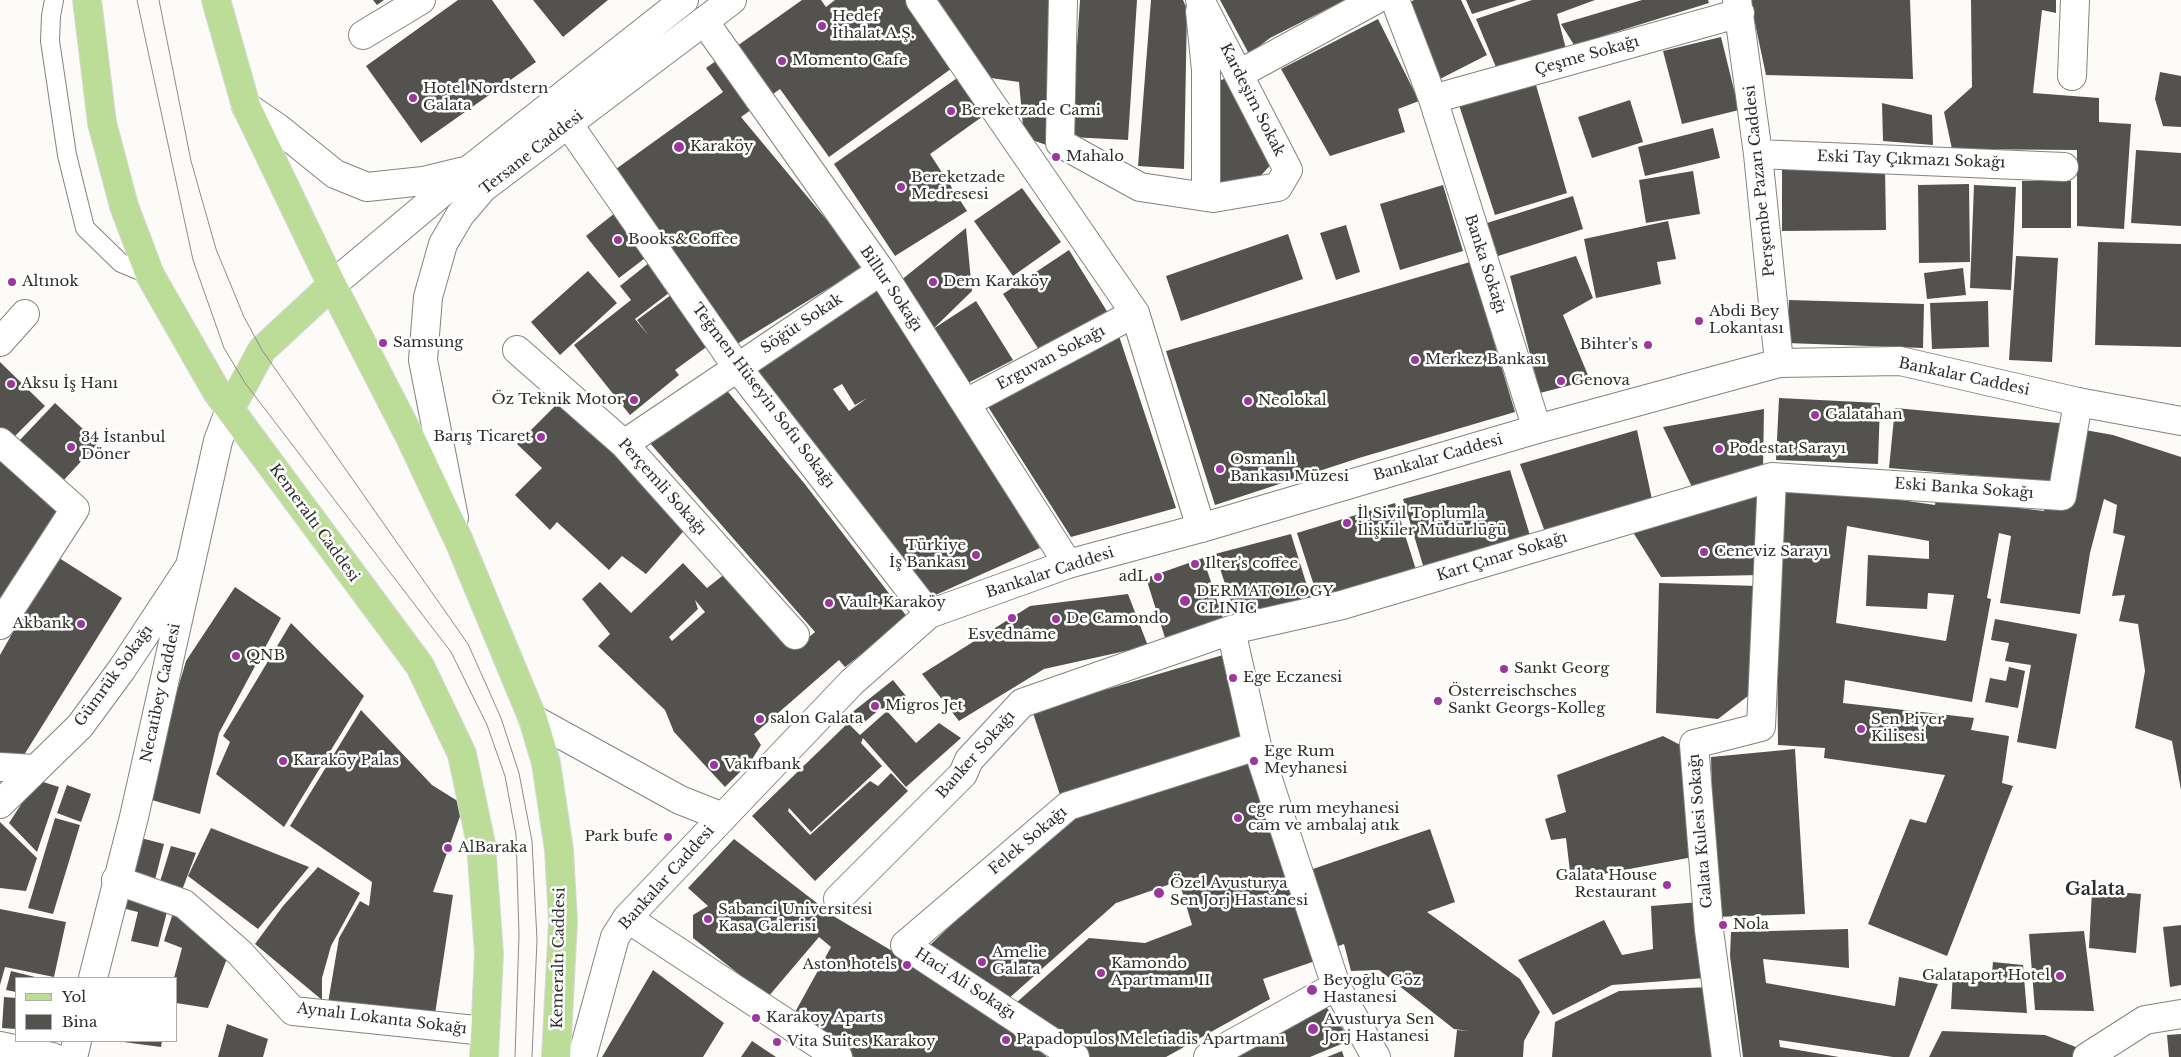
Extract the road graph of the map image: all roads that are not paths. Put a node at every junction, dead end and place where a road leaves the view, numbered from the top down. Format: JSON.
{"nodes":[{"id":1,"x":54,"y":0,"type":"edge"},
{"id":2,"x":87,"y":0,"type":"edge"},
{"id":3,"x":216,"y":0,"type":"edge"},
{"id":4,"x":421,"y":0,"type":"edge"},
{"id":5,"x":684,"y":0,"type":"edge"},
{"id":6,"x":732,"y":0,"type":"edge"},
{"id":7,"x":920,"y":0,"type":"edge"},
{"id":8,"x":1064,"y":0,"type":"edge"},
{"id":9,"x":1200,"y":0,"type":"edge"},
{"id":10,"x":1375,"y":0,"type":"edge"},
{"id":11,"x":1394,"y":0,"type":"edge"},
{"id":12,"x":2075,"y":0,"type":"edge"},
{"id":13,"x":1739,"y":7,"type":"edge"},
{"id":14,"x":704,"y":21,"type":"junction"},
{"id":15,"x":363,"y":35,"type":"dead end"},
{"id":16,"x":1239,"y":74,"type":"junction"},
{"id":17,"x":2072,"y":76,"type":"dead end"},
{"id":18,"x":1433,"y":99,"type":"junction"},
{"id":19,"x":246,"y":106,"type":"junction"},
{"id":20,"x":569,"y":125,"type":"junction"},
{"id":21,"x":1758,"y":154,"type":"junction"},
{"id":22,"x":2064,"y":167,"type":"dead end"},
{"id":23,"x":470,"y":169,"type":"junction"},
{"id":24,"x":1206,"y":196,"type":"junction"},
{"id":25,"x":881,"y":271,"type":"junction"},
{"id":26,"x":150,"y":275,"type":"junction"},
{"id":27,"x":332,"y":285,"type":"junction"},
{"id":28,"x":1135,"y":313,"type":"junction"},
{"id":29,"x":25,"y":314,"type":"dead end"},
{"id":30,"x":0,"y":342,"type":"edge"},
{"id":31,"x":518,"y":350,"type":"dead end"},
{"id":32,"x":1779,"y":363,"type":"junction"},
{"id":33,"x":737,"y":367,"type":"junction"},
{"id":34,"x":2078,"y":402,"type":"junction"},
{"id":35,"x":966,"y":403,"type":"junction"},
{"id":36,"x":230,"y":408,"type":"junction"},
{"id":37,"x":2181,"y":422,"type":"edge"},
{"id":38,"x":1537,"y":429,"type":"junction"},
{"id":39,"x":0,"y":442,"type":"edge"},
{"id":40,"x":624,"y":444,"type":"junction"},
{"id":41,"x":1772,"y":477,"type":"junction"},
{"id":42,"x":1201,"y":528,"type":"junction"},
{"id":43,"x":459,"y":541,"type":"junction"},
{"id":44,"x":193,"y":559,"type":"junction"},
{"id":45,"x":1068,"y":564,"type":"junction"},
{"id":46,"x":929,"y":614,"type":"junction"},
{"id":47,"x":0,"y":625,"type":"edge"},
{"id":48,"x":1231,"y":630,"type":"junction"},
{"id":49,"x":795,"y":634,"type":"dead end"},
{"id":50,"x":533,"y":719,"type":"junction"},
{"id":51,"x":1257,"y":746,"type":"junction"},
{"id":52,"x":0,"y":767,"type":"edge"},
{"id":53,"x":35,"y":769,"type":"junction"},
{"id":54,"x":0,"y":804,"type":"edge"},
{"id":55,"x":723,"y":817,"type":"junction"},
{"id":56,"x":116,"y":880,"type":"junction"},
{"id":57,"x":838,"y":899,"type":"dead end"},
{"id":58,"x":627,"y":918,"type":"junction"},
{"id":59,"x":905,"y":945,"type":"joint"},
{"id":60,"x":92,"y":977,"type":"edge"},
{"id":61,"x":1336,"y":986,"type":"junction"},
{"id":62,"x":2181,"y":1014,"type":"edge"},
{"id":63,"x":77,"y":1042,"type":"edge"},
{"id":64,"x":485,"y":1044,"type":"edge"},
{"id":65,"x":0,"y":1046,"type":"edge"},
{"id":66,"x":52,"y":1057,"type":"edge"},
{"id":67,"x":74,"y":1057,"type":"edge"},
{"id":68,"x":556,"y":1057,"type":"edge"},
{"id":69,"x":582,"y":1057,"type":"edge"},
{"id":70,"x":838,"y":1057,"type":"edge"},
{"id":71,"x":1075,"y":1057,"type":"edge"},
{"id":72,"x":1208,"y":1057,"type":"edge"},
{"id":73,"x":1376,"y":1057,"type":"edge"},
{"id":74,"x":1726,"y":1057,"type":"edge"},
{"id":75,"x":2087,"y":1057,"type":"edge"}],
"edges":[{"from":1,"to":26,"type":"lane"},
{"from":2,"to":26,"type":"main road","name":"Kemeraltı Caddesi"},
{"from":3,"to":19,"type":"main road","name":"Kemeraltı Caddesi"},
{"from":4,"to":15,"type":"street"},
{"from":5,"to":23,"type":"street","name":"Tersane Caddesi"},
{"from":6,"to":14,"type":"street","name":"Tersane Caddesi"},
{"from":7,"to":28,"type":"street"},
{"from":8,"to":24,"type":"street","name":"Kardeşim Sokak"},
{"from":9,"to":16,"type":"street","name":"Kardeşim Sokak"},
{"from":9,"to":24,"type":"street","name":"Kardeşim Sokak"},
{"from":10,"to":16,"type":"street"},
{"from":11,"to":18,"type":"street","name":"Banka Sokağı"},
{"from":12,"to":17,"type":"street"},
{"from":13,"to":18,"type":"street","name":"Çeşme Sokağı"},
{"from":13,"to":21,"type":"street","name":"Perşembe Pazarı Caddesi"},
{"from":14,"to":20,"type":"street","name":"Tersane Caddesi"},
{"from":14,"to":25,"type":"street","name":"Billur Sokağı"},
{"from":16,"to":24,"type":"street","name":"Kardeşim Sokak"},
{"from":18,"to":38,"type":"street","name":"Banka Sokağı"},
{"from":19,"to":23,"type":"street"},
{"from":19,"to":27,"type":"main road","name":"Kemeraltı Caddesi"},
{"from":20,"to":33,"type":"street","name":"Teğmen Hüseyin Sofu Sokağı"},
{"from":20,"to":43,"type":"street","name":"Tersane Caddesi"},
{"from":21,"to":22,"type":"street","name":"Eski Tay Çıkmazı Sokağı"},
{"from":21,"to":32,"type":"street","name":"Perşembe Pazarı Caddesi"},
{"from":23,"to":27,"type":"street","name":"Tersane Caddesi"},
{"from":25,"to":33,"type":"street","name":"Söğüt Sokak"},
{"from":25,"to":35,"type":"street","name":"Billur Sokağı"},
{"from":26,"to":36,"type":"main road","name":"Kemeraltı Caddesi"},
{"from":27,"to":36,"type":"main road"},
{"from":27,"to":43,"type":"main road","name":"Kemeraltı Caddesi"},
{"from":28,"to":35,"type":"street","name":"Erguvan Sokağı"},
{"from":28,"to":42,"type":"street"},
{"from":29,"to":30,"type":"street"},
{"from":31,"to":40,"type":"street","name":"Perçemli Sokağı"},
{"from":32,"to":34,"type":"street","name":"Bankalar Caddesi"},
{"from":32,"to":38,"type":"street","name":"Bankalar Caddesi"},
{"from":33,"to":40,"type":"street","name":"Söğüt Sokak"},
{"from":33,"to":46,"type":"street","name":"Teğmen Hüseyin Sofu Sokağı"},
{"from":34,"to":37,"type":"street","name":"Bankalar Caddesi"},
{"from":34,"to":41,"type":"street","name":"Eski Banka Sokağı"},
{"from":35,"to":45,"type":"street","name":"Billur Sokağı"},
{"from":36,"to":44,"type":"street","name":"Necatibey Caddesi"},
{"from":36,"to":64,"type":"main road","name":"Kemeraltı Caddesi"},
{"from":38,"to":42,"type":"street","name":"Bankalar Caddesi"},
{"from":39,"to":47,"type":"street"},
{"from":40,"to":49,"type":"street","name":"Perçemli Sokağı"},
{"from":41,"to":48,"type":"street","name":"Kart Çınar Sokağı"},
{"from":41,"to":74,"type":"street","name":"Galata Kulesi Sokağı"},
{"from":42,"to":45,"type":"street","name":"Bankalar Caddesi"},
{"from":43,"to":50,"type":"main road","name":"Kemeraltı Caddesi"},
{"from":44,"to":53,"type":"street","name":"Gümrük Sokağı"},
{"from":44,"to":56,"type":"street","name":"Necatibey Caddesi"},
{"from":45,"to":46,"type":"street","name":"Bankalar Caddesi"},
{"from":46,"to":55,"type":"street","name":"Bankalar Caddesi"},
{"from":48,"to":51,"type":"street"},
{"from":48,"to":57,"type":"street","name":"Banker Sokağı"},
{"from":50,"to":55,"type":"street","name":"Bankalar Caddesi"},
{"from":50,"to":68,"type":"main road","name":"Kemeraltı Caddesi"},
{"from":51,"to":59,"type":"street","name":"Felek Sokağı"},
{"from":51,"to":61,"type":"street"},
{"from":52,"to":53,"type":"street"},
{"from":53,"to":54,"type":"street","name":"Gümrük Sokağı"},
{"from":55,"to":58,"type":"street","name":"Bankalar Caddesi"},
{"from":56,"to":60,"type":"street","name":"Necatibey Caddesi"},
{"from":56,"to":64,"type":"street","name":"Aynalı Lokanta Sokağı"},
{"from":58,"to":69,"type":"street","name":"Bankalar Caddesi"},
{"from":58,"to":70,"type":"street"},
{"from":59,"to":71,"type":"street","name":"Haci Ali Sokağı"},
{"from":61,"to":72,"type":"street"},
{"from":61,"to":73,"type":"street"},
{"from":62,"to":75,"type":"street"},
{"from":63,"to":67,"type":"street"},
{"from":65,"to":66,"type":"street"}]}
